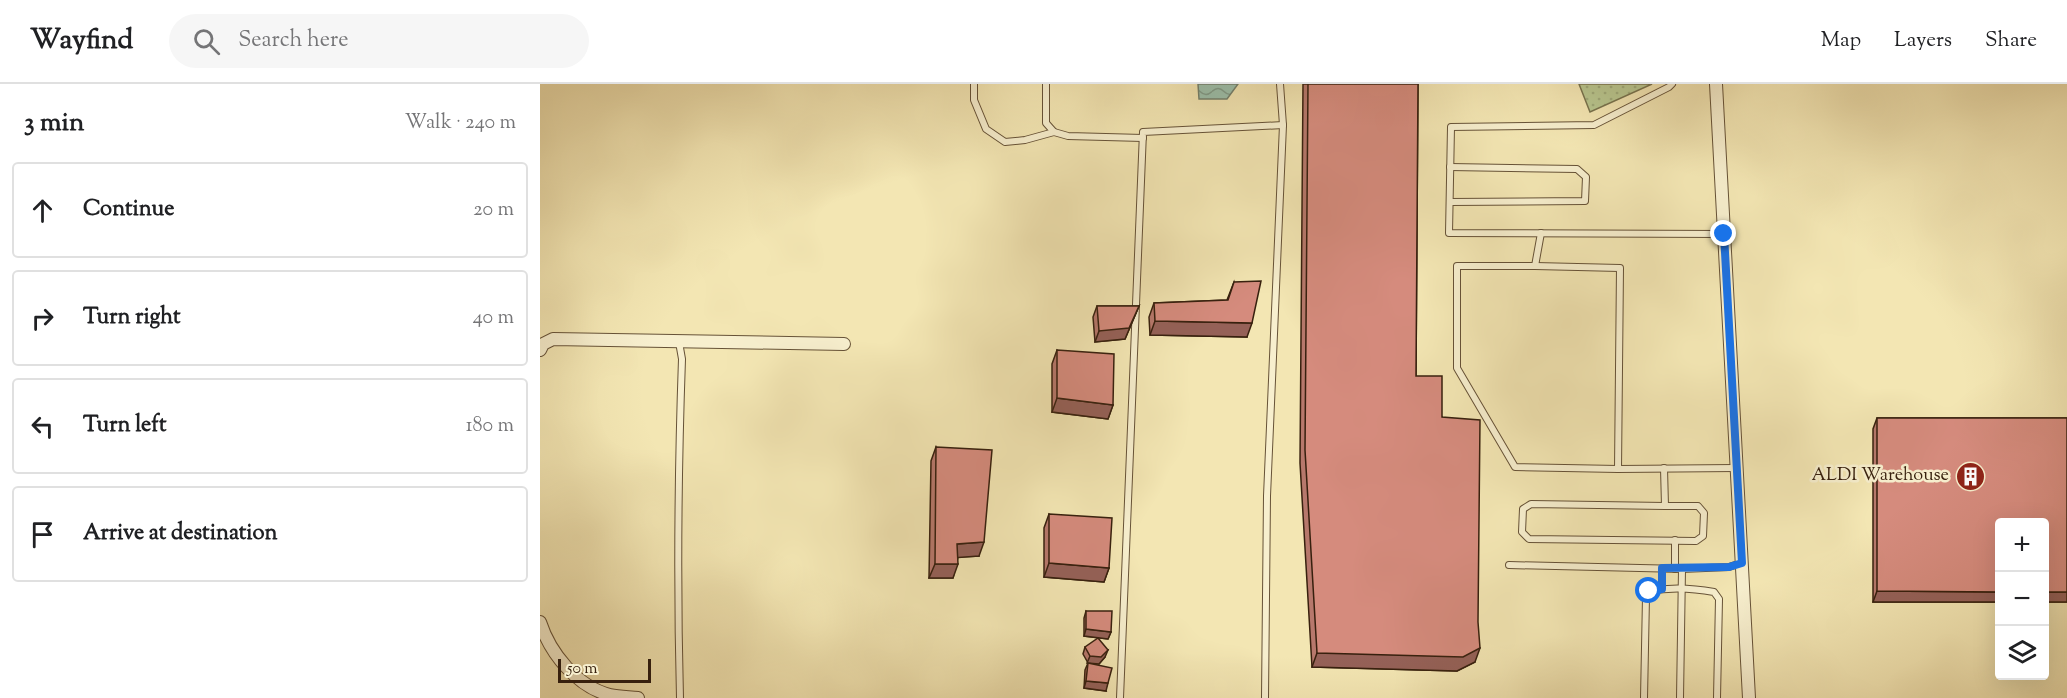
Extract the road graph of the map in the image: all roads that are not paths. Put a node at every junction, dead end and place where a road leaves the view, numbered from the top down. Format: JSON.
{"nodes":[{"id":1,"x":974,"y":84,"type":"edge"},
{"id":2,"x":1046,"y":84,"type":"edge"},
{"id":3,"x":1280,"y":84,"type":"edge"},
{"id":4,"x":1672,"y":84,"type":"edge"},
{"id":5,"x":1716,"y":84,"type":"edge"},
{"id":6,"x":1283,"y":125,"type":"junction"},
{"id":7,"x":1054,"y":132,"type":"junction"},
{"id":8,"x":1143,"y":138,"type":"junction"},
{"id":9,"x":1450,"y":167,"type":"junction"},
{"id":10,"x":1450,"y":202,"type":"junction"},
{"id":11,"x":1541,"y":233,"type":"junction"},
{"id":12,"x":1724,"y":234,"type":"junction"},
{"id":13,"x":1535,"y":266,"type":"junction"},
{"id":14,"x":675,"y":340,"type":"junction"},
{"id":15,"x":844,"y":344,"type":"dead end"},
{"id":16,"x":540,"y":350,"type":"edge"},
{"id":17,"x":1664,"y":468,"type":"junction"},
{"id":18,"x":1736,"y":468,"type":"junction"},
{"id":19,"x":1618,"y":469,"type":"junction"},
{"id":20,"x":1665,"y":506,"type":"junction"},
{"id":21,"x":1675,"y":540,"type":"junction"},
{"id":22,"x":1742,"y":563,"type":"junction"},
{"id":23,"x":1509,"y":565,"type":"dead end"},
{"id":24,"x":1662,"y":568,"type":"junction"},
{"id":25,"x":1679,"y":569,"type":"junction"},
{"id":26,"x":1662,"y":589,"type":"junction"},
{"id":27,"x":1682,"y":589,"type":"junction"},
{"id":28,"x":540,"y":622,"type":"edge"},
{"id":29,"x":638,"y":698,"type":"edge"},
{"id":30,"x":680,"y":698,"type":"edge"},
{"id":31,"x":1120,"y":698,"type":"edge"},
{"id":32,"x":1265,"y":698,"type":"edge"},
{"id":33,"x":1644,"y":698,"type":"edge"},
{"id":34,"x":1680,"y":698,"type":"edge"},
{"id":35,"x":1717,"y":698,"type":"edge"},
{"id":36,"x":1749,"y":698,"type":"edge"}],
"edges":[{"from":1,"to":7,"type":"lane"},
{"from":2,"to":7,"type":"lane"},
{"from":3,"to":6,"type":"lane"},
{"from":4,"to":9,"type":"lane"},
{"from":5,"to":12,"type":"street"},
{"from":6,"to":8,"type":"lane"},
{"from":6,"to":32,"type":"lane"},
{"from":7,"to":8,"type":"lane"},
{"from":8,"to":31,"type":"lane"},
{"from":9,"to":10,"type":"lane"},
{"from":9,"to":10,"type":"lane"},
{"from":10,"to":11,"type":"lane"},
{"from":11,"to":12,"type":"lane"},
{"from":11,"to":13,"type":"lane"},
{"from":12,"to":18,"type":"street"},
{"from":13,"to":19,"type":"lane"},
{"from":13,"to":19,"type":"lane"},
{"from":14,"to":15,"type":"street"},
{"from":14,"to":16,"type":"street"},
{"from":14,"to":30,"type":"lane"},
{"from":17,"to":18,"type":"lane"},
{"from":17,"to":19,"type":"lane"},
{"from":17,"to":20,"type":"lane"},
{"from":18,"to":22,"type":"street"},
{"from":20,"to":21,"type":"lane"},
{"from":20,"to":21,"type":"lane"},
{"from":21,"to":25,"type":"lane"},
{"from":22,"to":25,"type":"lane"},
{"from":22,"to":36,"type":"street"},
{"from":23,"to":24,"type":"lane"},
{"from":24,"to":25,"type":"lane"},
{"from":24,"to":26,"type":"lane"},
{"from":25,"to":27,"type":"lane"},
{"from":26,"to":27,"type":"lane"},
{"from":26,"to":33,"type":"lane"},
{"from":27,"to":34,"type":"lane"},
{"from":27,"to":35,"type":"lane"},
{"from":28,"to":29,"type":"street"}]}
